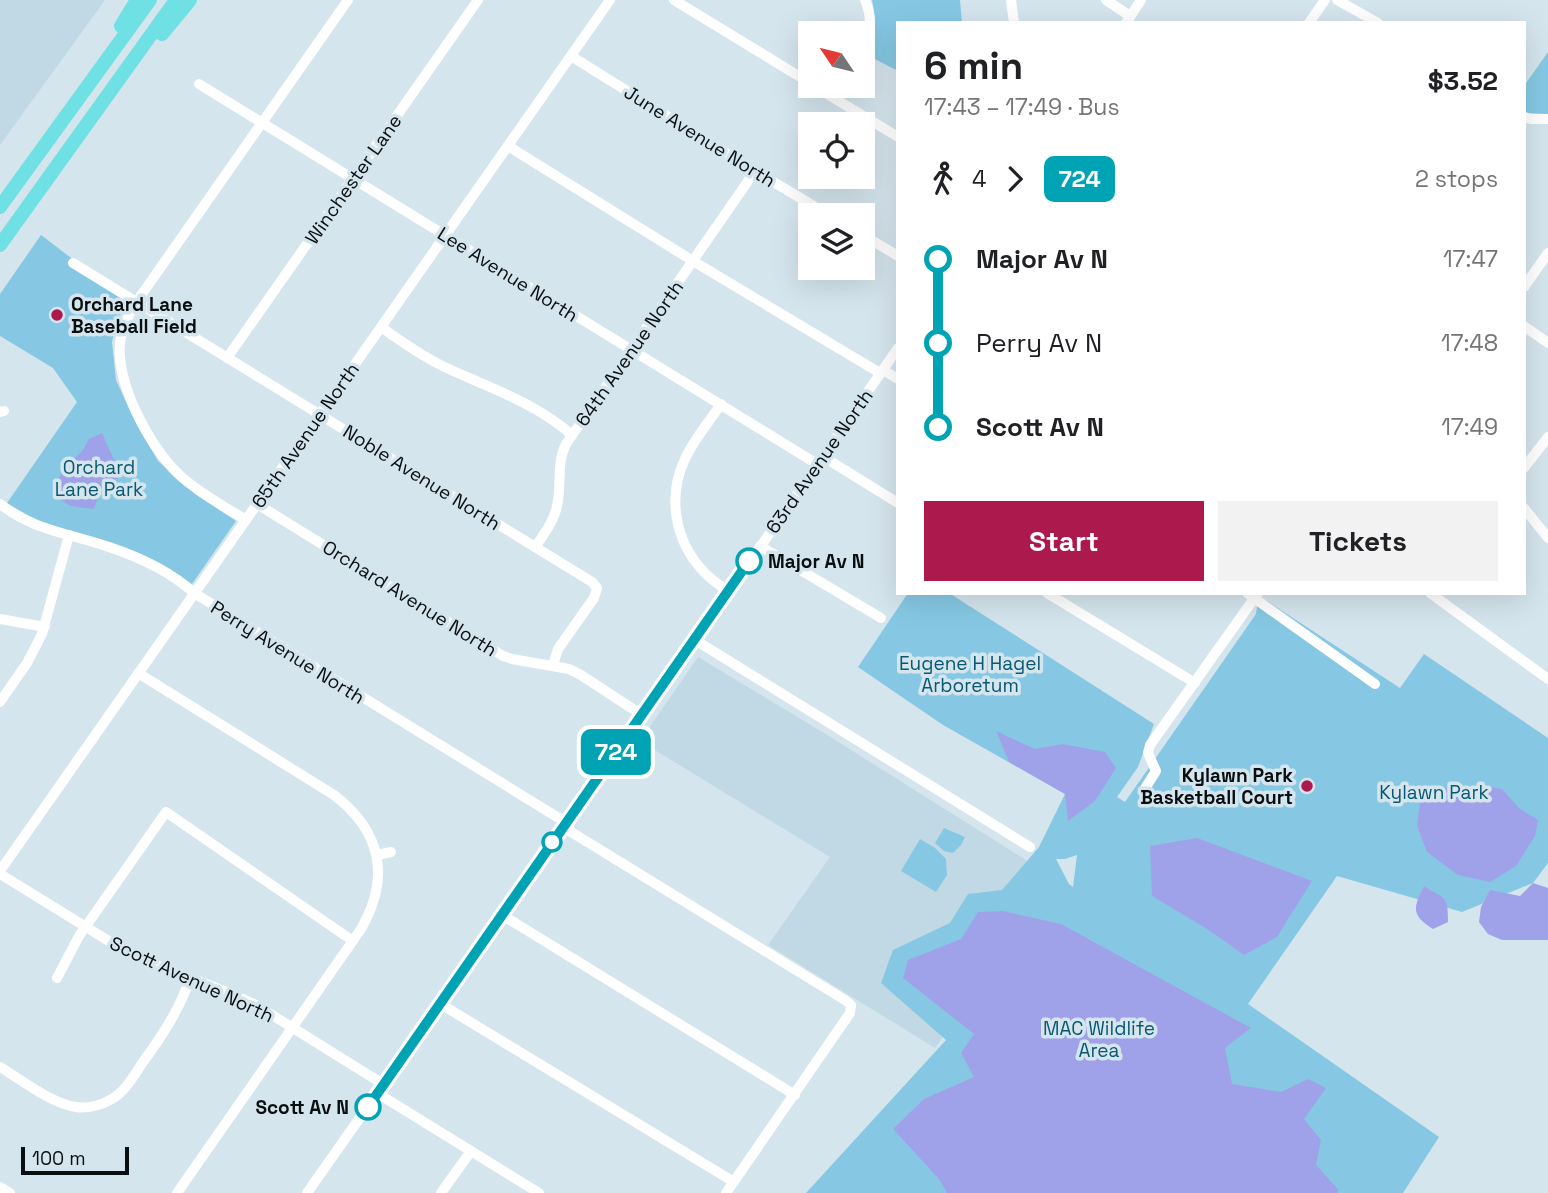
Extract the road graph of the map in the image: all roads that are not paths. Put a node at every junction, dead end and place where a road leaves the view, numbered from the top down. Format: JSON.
{"nodes":[{"id":1,"x":137,"y":0,"type":"edge"},
{"id":2,"x":150,"y":0,"type":"edge"},
{"id":3,"x":176,"y":0,"type":"edge"},
{"id":4,"x":190,"y":0,"type":"edge"},
{"id":5,"x":348,"y":0,"type":"edge"},
{"id":6,"x":478,"y":0,"type":"edge"},
{"id":7,"x":610,"y":0,"type":"edge"},
{"id":8,"x":674,"y":0,"type":"edge"},
{"id":9,"x":865,"y":0,"type":"edge"},
{"id":10,"x":1011,"y":0,"type":"edge"},
{"id":11,"x":1106,"y":0,"type":"edge"},
{"id":12,"x":1142,"y":0,"type":"edge"},
{"id":13,"x":1325,"y":0,"type":"edge"},
{"id":14,"x":1337,"y":0,"type":"edge"},
{"id":15,"x":1128,"y":19,"type":"edge"},
{"id":16,"x":870,"y":21,"type":"edge"},
{"id":17,"x":1014,"y":21,"type":"edge"},
{"id":18,"x":1310,"y":21,"type":"edge"},
{"id":19,"x":1374,"y":21,"type":"edge"},
{"id":20,"x":571,"y":56,"type":"junction"},
{"id":21,"x":133,"y":62,"type":"junction"},
{"id":22,"x":798,"y":76,"type":"edge"},
{"id":23,"x":199,"y":84,"type":"dead end"},
{"id":24,"x":835,"y":98,"type":"edge"},
{"id":25,"x":1526,"y":117,"type":"edge"},
{"id":26,"x":1545,"y":119,"type":"edge"},
{"id":27,"x":262,"y":123,"type":"junction"},
{"id":28,"x":1526,"y":123,"type":"edge"},
{"id":29,"x":896,"y":136,"type":"edge"},
{"id":30,"x":508,"y":146,"type":"junction"},
{"id":31,"x":755,"y":172,"type":"junction"},
{"id":32,"x":353,"y":179,"type":"junction"},
{"id":33,"x":808,"y":203,"type":"edge"},
{"id":34,"x":0,"y":206,"type":"edge"},
{"id":35,"x":446,"y":235,"type":"junction"},
{"id":36,"x":875,"y":242,"type":"edge"},
{"id":37,"x":0,"y":245,"type":"edge"},
{"id":38,"x":1548,"y":253,"type":"edge"},
{"id":39,"x":896,"y":255,"type":"edge"},
{"id":40,"x":693,"y":261,"type":"junction"},
{"id":41,"x":73,"y":263,"type":"dead end"},
{"id":42,"x":1526,"y":284,"type":"edge"},
{"id":43,"x":137,"y":303,"type":"junction"},
{"id":44,"x":381,"y":327,"type":"junction"},
{"id":45,"x":1526,"y":327,"type":"edge"},
{"id":46,"x":1548,"y":343,"type":"edge"},
{"id":47,"x":630,"y":350,"type":"junction"},
{"id":48,"x":896,"y":351,"type":"edge"},
{"id":49,"x":227,"y":358,"type":"junction"},
{"id":50,"x":881,"y":371,"type":"junction"},
{"id":51,"x":896,"y":378,"type":"edge"},
{"id":52,"x":721,"y":404,"type":"junction"},
{"id":53,"x":320,"y":414,"type":"junction"},
{"id":54,"x":572,"y":435,"type":"junction"},
{"id":55,"x":1548,"y":437,"type":"edge"},
{"id":56,"x":820,"y":460,"type":"junction"},
{"id":57,"x":1526,"y":465,"type":"edge"},
{"id":58,"x":896,"y":502,"type":"edge"},
{"id":59,"x":0,"y":504,"type":"edge"},
{"id":60,"x":257,"y":504,"type":"junction"},
{"id":61,"x":1526,"y":510,"type":"edge"},
{"id":62,"x":246,"y":520,"type":"junction"},
{"id":63,"x":69,"y":535,"type":"junction"},
{"id":64,"x":1548,"y":538,"type":"edge"},
{"id":65,"x":760,"y":546,"type":"junction"},
{"id":66,"x":535,"y":547,"type":"junction"},
{"id":67,"x":194,"y":593,"type":"junction"},
{"id":68,"x":728,"y":593,"type":"junction"},
{"id":69,"x":1050,"y":595,"type":"edge"},
{"id":70,"x":1253,"y":595,"type":"edge"},
{"id":71,"x":1433,"y":595,"type":"edge"},
{"id":72,"x":0,"y":618,"type":"edge"},
{"id":73,"x":881,"y":618,"type":"dead end"},
{"id":74,"x":45,"y":626,"type":"junction"},
{"id":75,"x":695,"y":640,"type":"junction"},
{"id":76,"x":552,"y":665,"type":"junction"},
{"id":77,"x":138,"y":673,"type":"junction"},
{"id":78,"x":1548,"y":679,"type":"edge"},
{"id":79,"x":1195,"y":683,"type":"junction"},
{"id":80,"x":1375,"y":684,"type":"dead end"},
{"id":81,"x":0,"y":702,"type":"edge"},
{"id":82,"x":642,"y":715,"type":"junction"},
{"id":83,"x":1144,"y":790,"type":"dead end"},
{"id":84,"x":565,"y":824,"type":"junction"},
{"id":85,"x":1030,"y":847,"type":"dead end"},
{"id":86,"x":391,"y":852,"type":"dead end"},
{"id":87,"x":377,"y":855,"type":"junction"},
{"id":88,"x":0,"y":872,"type":"edge"},
{"id":89,"x":502,"y":915,"type":"junction"},
{"id":90,"x":85,"y":927,"type":"junction"},
{"id":91,"x":353,"y":941,"type":"junction"},
{"id":92,"x":57,"y":978,"type":"dead end"},
{"id":93,"x":190,"y":978,"type":"junction"},
{"id":94,"x":439,"y":1003,"type":"junction"},
{"id":95,"x":293,"y":1027,"type":"junction"},
{"id":96,"x":0,"y":1067,"type":"edge"},
{"id":97,"x":380,"y":1088,"type":"junction"},
{"id":98,"x":794,"y":1095,"type":"junction"},
{"id":99,"x":471,"y":1151,"type":"junction"},
{"id":100,"x":734,"y":1182,"type":"junction"},
{"id":101,"x":0,"y":1187,"type":"edge"},
{"id":102,"x":10,"y":1193,"type":"edge"},
{"id":103,"x":177,"y":1193,"type":"edge"},
{"id":104,"x":307,"y":1193,"type":"edge"},
{"id":105,"x":442,"y":1193,"type":"edge"},
{"id":106,"x":539,"y":1193,"type":"edge"},
{"id":107,"x":726,"y":1193,"type":"edge"}],
"edges":[{"from":1,"to":34,"type":"highway"},
{"from":2,"to":34,"type":"highway"},
{"from":3,"to":21,"type":"highway"},
{"from":4,"to":21,"type":"highway"},
{"from":5,"to":27,"type":"street"},
{"from":6,"to":32,"type":"street","name":"Winchester Lane"},
{"from":7,"to":20,"type":"street","name":"65th Avenue North"},
{"from":8,"to":22,"type":"street"},
{"from":9,"to":16,"type":"street"},
{"from":10,"to":17,"type":"street"},
{"from":11,"to":15,"type":"street"},
{"from":12,"to":15,"type":"street"},
{"from":13,"to":18,"type":"street"},
{"from":14,"to":19,"type":"street"},
{"from":20,"to":30,"type":"street","name":"65th Avenue North"},
{"from":20,"to":31,"type":"street","name":"June Avenue North"},
{"from":21,"to":37,"type":"highway"},
{"from":23,"to":27,"type":"street","name":"Lee Avenue North"},
{"from":24,"to":29,"type":"street"},
{"from":25,"to":26,"type":"street"},
{"from":26,"to":28,"type":"street"},
{"from":27,"to":32,"type":"street","name":"Lee Avenue North"},
{"from":27,"to":43,"type":"street"},
{"from":30,"to":35,"type":"street","name":"65th Avenue North"},
{"from":30,"to":40,"type":"street"},
{"from":31,"to":33,"type":"street","name":"June Avenue North"},
{"from":31,"to":40,"type":"street","name":"64th Avenue North"},
{"from":32,"to":35,"type":"street","name":"Lee Avenue North"},
{"from":32,"to":49,"type":"street","name":"Winchester Lane"},
{"from":35,"to":44,"type":"street","name":"65th Avenue North"},
{"from":35,"to":47,"type":"street","name":"Lee Avenue North"},
{"from":36,"to":39,"type":"street"},
{"from":38,"to":42,"type":"street"},
{"from":40,"to":47,"type":"street","name":"64th Avenue North"},
{"from":40,"to":50,"type":"street"},
{"from":41,"to":43,"type":"street","name":"Noble Avenue North"},
{"from":43,"to":49,"type":"street","name":"Noble Avenue North"},
{"from":43,"to":62,"type":"street"},
{"from":44,"to":53,"type":"street","name":"65th Avenue North"},
{"from":44,"to":54,"type":"street"},
{"from":45,"to":46,"type":"street"},
{"from":47,"to":52,"type":"street","name":"Lee Avenue North"},
{"from":47,"to":54,"type":"street","name":"64th Avenue North"},
{"from":48,"to":50,"type":"street","name":"63rd Avenue North"},
{"from":49,"to":53,"type":"street","name":"Noble Avenue North"},
{"from":50,"to":51,"type":"street"},
{"from":50,"to":56,"type":"street","name":"63rd Avenue North"},
{"from":52,"to":56,"type":"street","name":"Lee Avenue North"},
{"from":52,"to":68,"type":"street"},
{"from":53,"to":60,"type":"street","name":"65th Avenue North"},
{"from":53,"to":66,"type":"street","name":"Noble Avenue North"},
{"from":54,"to":66,"type":"street","name":"64th Avenue North"},
{"from":55,"to":57,"type":"street"},
{"from":56,"to":58,"type":"street","name":"Lee Avenue North"},
{"from":56,"to":65,"type":"street","name":"63rd Avenue North"},
{"from":59,"to":63,"type":"street","name":"Perry Avenue North"},
{"from":60,"to":62,"type":"street","name":"65th Avenue North"},
{"from":60,"to":76,"type":"street","name":"Orchard Avenue North"},
{"from":61,"to":64,"type":"street"},
{"from":62,"to":67,"type":"street","name":"65th Avenue North"},
{"from":63,"to":67,"type":"street","name":"Perry Avenue North"},
{"from":63,"to":74,"type":"street"},
{"from":65,"to":68,"type":"street","name":"63rd Avenue North"},
{"from":65,"to":73,"type":"street"},
{"from":66,"to":76,"type":"street","name":"Noble Avenue North"},
{"from":67,"to":77,"type":"street","name":"65th Avenue North"},
{"from":67,"to":84,"type":"street","name":"Perry Avenue North"},
{"from":68,"to":75,"type":"street","name":"63rd Avenue North"},
{"from":69,"to":79,"type":"street"},
{"from":70,"to":79,"type":"street"},
{"from":70,"to":80,"type":"street"},
{"from":71,"to":78,"type":"street"},
{"from":72,"to":74,"type":"street"},
{"from":74,"to":81,"type":"street"},
{"from":75,"to":82,"type":"street","name":"63rd Avenue North"},
{"from":75,"to":85,"type":"street"},
{"from":76,"to":82,"type":"street","name":"Orchard Avenue North"},
{"from":77,"to":87,"type":"street"},
{"from":77,"to":88,"type":"street","name":"65th Avenue North"},
{"from":79,"to":83,"type":"street"},
{"from":82,"to":84,"type":"street","name":"63rd Avenue North"},
{"from":84,"to":89,"type":"street","name":"63rd Avenue North"},
{"from":84,"to":98,"type":"street","name":"Perry Avenue North"},
{"from":86,"to":87,"type":"street"},
{"from":87,"to":91,"type":"street"},
{"from":88,"to":90,"type":"street","name":"Scott Avenue North"},
{"from":89,"to":94,"type":"street","name":"63rd Avenue North"},
{"from":89,"to":98,"type":"street"},
{"from":90,"to":91,"type":"street"},
{"from":90,"to":92,"type":"street"},
{"from":90,"to":93,"type":"street","name":"Scott Avenue North"},
{"from":91,"to":95,"type":"street"},
{"from":93,"to":95,"type":"street","name":"Scott Avenue North"},
{"from":93,"to":96,"type":"street"},
{"from":94,"to":97,"type":"street","name":"63rd Avenue North"},
{"from":94,"to":100,"type":"street"},
{"from":95,"to":97,"type":"street","name":"Scott Avenue North"},
{"from":95,"to":103,"type":"street"},
{"from":97,"to":99,"type":"street","name":"Scott Avenue North"},
{"from":97,"to":104,"type":"street","name":"63rd Avenue North"},
{"from":98,"to":100,"type":"street"},
{"from":99,"to":105,"type":"street"},
{"from":99,"to":106,"type":"street","name":"Scott Avenue North"},
{"from":100,"to":107,"type":"street"},
{"from":101,"to":102,"type":"street"}]}
